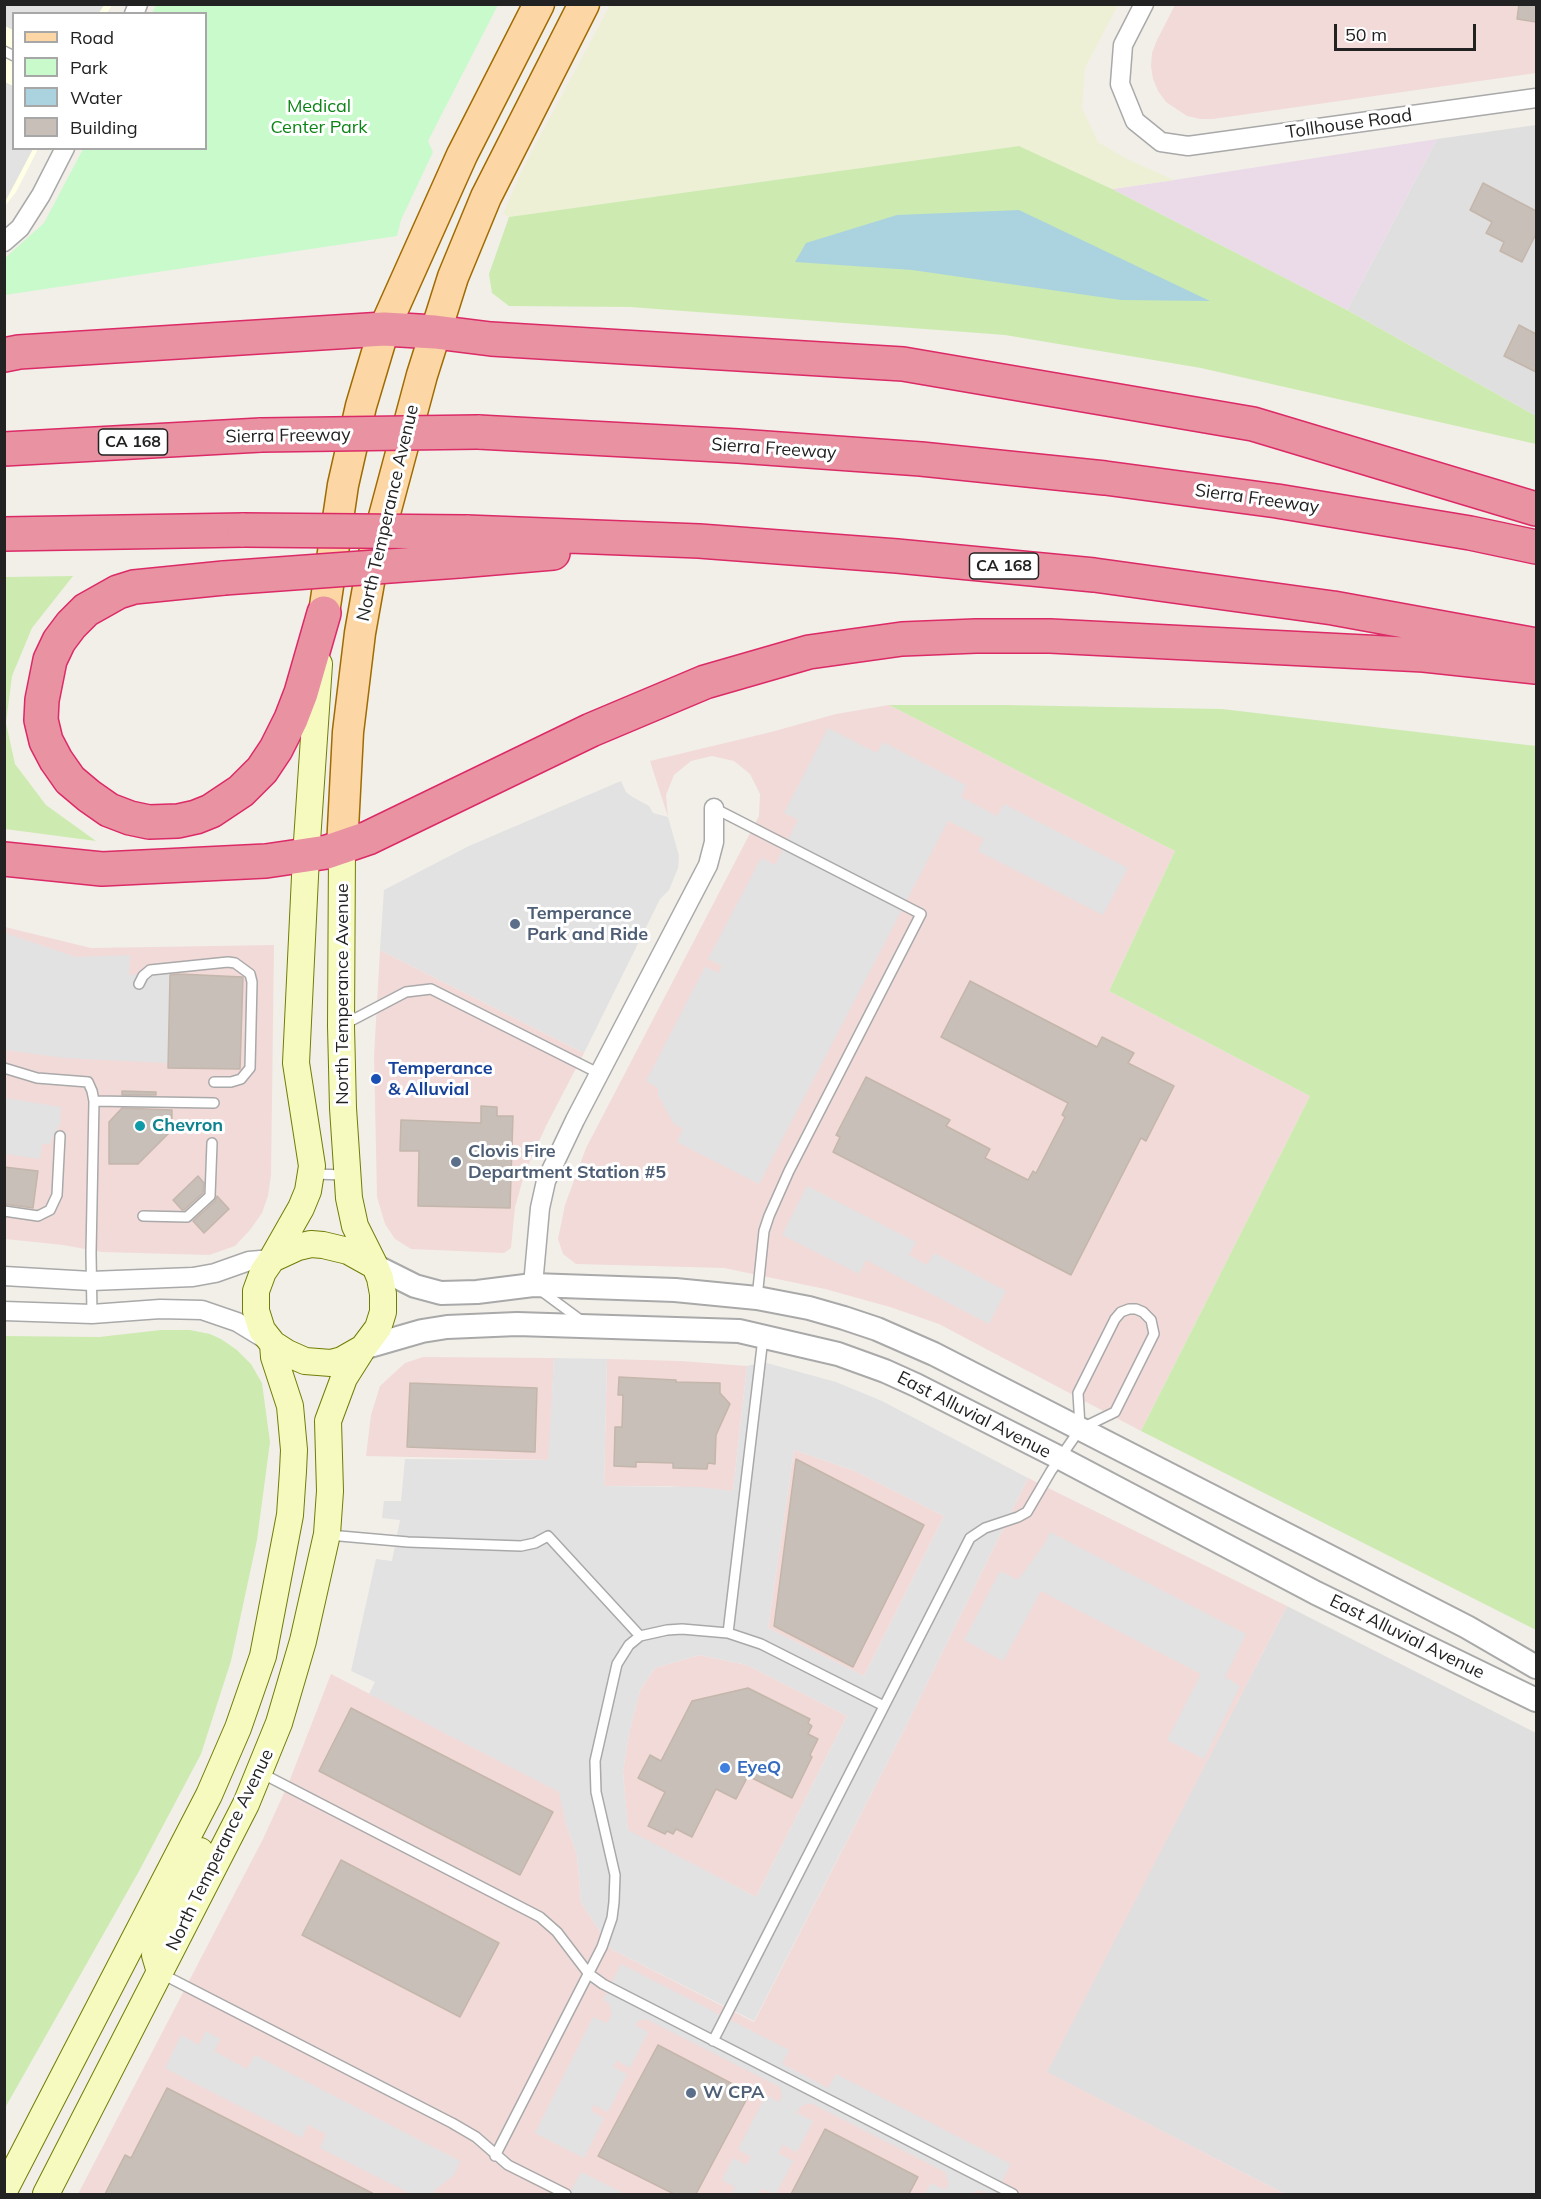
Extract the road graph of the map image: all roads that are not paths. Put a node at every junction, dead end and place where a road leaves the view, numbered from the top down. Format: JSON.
{"nodes":[{"id":1,"x":539,"y":4,"type":"edge"},
{"id":2,"x":584,"y":4,"type":"edge"},
{"id":3,"x":1144,"y":4,"type":"edge"},
{"id":4,"x":1536,"y":98,"type":"edge"},
{"id":5,"x":64,"y":150,"type":"edge"},
{"id":6,"x":4,"y":242,"type":"edge"},
{"id":7,"x":384,"y":329,"type":"junction"},
{"id":8,"x":435,"y":332,"type":"junction"},
{"id":9,"x":4,"y":355,"type":"edge"},
{"id":10,"x":4,"y":449,"type":"edge"},
{"id":11,"x":1536,"y":509,"type":"edge"},
{"id":12,"x":4,"y":534,"type":"edge"},
{"id":13,"x":462,"y":546,"type":"junction"},
{"id":14,"x":1536,"y":547,"type":"edge"},
{"id":15,"x":324,"y":613,"type":"junction"},
{"id":16,"x":1536,"y":645,"type":"edge"},
{"id":17,"x":1536,"y":667,"type":"edge"},
{"id":18,"x":714,"y":808,"type":"joint"},
{"id":19,"x":342,"y":848,"type":"junction"},
{"id":20,"x":306,"y":856,"type":"junction"},
{"id":21,"x":4,"y":859,"type":"edge"},
{"id":22,"x":139,"y":984,"type":"dead end"},
{"id":23,"x":341,"y":1026,"type":"junction"},
{"id":24,"x":4,"y":1068,"type":"edge"},
{"id":25,"x":600,"y":1074,"type":"junction"},
{"id":26,"x":214,"y":1082,"type":"dead end"},
{"id":27,"x":94,"y":1101,"type":"junction"},
{"id":28,"x":214,"y":1103,"type":"dead end"},
{"id":29,"x":60,"y":1136,"type":"dead end"},
{"id":30,"x":212,"y":1143,"type":"dead end"},
{"id":31,"x":311,"y":1174,"type":"junction"},
{"id":32,"x":347,"y":1175,"type":"junction"},
{"id":33,"x":4,"y":1211,"type":"edge"},
{"id":34,"x":143,"y":1216,"type":"dead end"},
{"id":35,"x":272,"y":1259,"type":"junction"},
{"id":36,"x":375,"y":1266,"type":"junction"},
{"id":37,"x":4,"y":1276,"type":"edge"},
{"id":38,"x":91,"y":1281,"type":"junction"},
{"id":39,"x":533,"y":1285,"type":"junction"},
{"id":40,"x":757,"y":1298,"type":"junction"},
{"id":41,"x":4,"y":1311,"type":"edge"},
{"id":42,"x":92,"y":1314,"type":"junction"},
{"id":43,"x":588,"y":1326,"type":"junction"},
{"id":44,"x":763,"y":1335,"type":"junction"},
{"id":45,"x":273,"y":1344,"type":"junction"},
{"id":46,"x":363,"y":1348,"type":"junction"},
{"id":47,"x":1080,"y":1429,"type":"junction"},
{"id":48,"x":1060,"y":1458,"type":"junction"},
{"id":49,"x":327,"y":1534,"type":"junction"},
{"id":50,"x":728,"y":1633,"type":"junction"},
{"id":51,"x":640,"y":1636,"type":"junction"},
{"id":52,"x":1536,"y":1668,"type":"edge"},
{"id":53,"x":1536,"y":1700,"type":"edge"},
{"id":54,"x":884,"y":1706,"type":"junction"},
{"id":55,"x":231,"y":1745,"type":"junction"},
{"id":56,"x":260,"y":1772,"type":"junction"},
{"id":57,"x":160,"y":1973,"type":"junction"},
{"id":58,"x":589,"y":1974,"type":"junction"},
{"id":59,"x":712,"y":2041,"type":"junction"},
{"id":60,"x":495,"y":2156,"type":"junction"},
{"id":61,"x":4,"y":2191,"type":"edge"},
{"id":62,"x":46,"y":2194,"type":"edge"},
{"id":63,"x":566,"y":2194,"type":"edge"},
{"id":64,"x":1013,"y":2194,"type":"edge"}],
"edges":[{"from":1,"to":7,"type":"main road"},
{"from":2,"to":8,"type":"main road","name":"North Temperance Avenue"},
{"from":3,"to":4,"type":"street","name":"Tollhouse Road"},
{"from":5,"to":6,"type":"street"},
{"from":7,"to":8,"type":"highway"},
{"from":7,"to":9,"type":"highway"},
{"from":7,"to":15,"type":"main road"},
{"from":8,"to":11,"type":"highway"},
{"from":8,"to":19,"type":"main road","name":"North Temperance Avenue"},
{"from":10,"to":14,"type":"highway","name":"Sierra Freeway","number":"CA 168","bridge":true},
{"from":12,"to":13,"type":"highway","bridge":true},
{"from":13,"to":15,"type":"highway","bridge":true},
{"from":13,"to":16,"type":"highway","number":"CA 168"},
{"from":15,"to":20,"type":"main road"},
{"from":17,"to":19,"type":"highway"},
{"from":18,"to":25,"type":"street"},
{"from":18,"to":40,"type":"lane"},
{"from":19,"to":20,"type":"highway"},
{"from":19,"to":23,"type":"main road","name":"North Temperance Avenue"},
{"from":20,"to":21,"type":"highway"},
{"from":20,"to":31,"type":"main road"},
{"from":22,"to":26,"type":"lane"},
{"from":23,"to":25,"type":"lane"},
{"from":23,"to":32,"type":"main road","name":"North Temperance Avenue"},
{"from":24,"to":27,"type":"lane"},
{"from":25,"to":39,"type":"street"},
{"from":27,"to":28,"type":"lane"},
{"from":27,"to":38,"type":"lane"},
{"from":29,"to":33,"type":"lane"},
{"from":30,"to":34,"type":"lane"},
{"from":31,"to":32,"type":"lane"},
{"from":31,"to":35,"type":"main road"},
{"from":32,"to":36,"type":"main road","name":"North Temperance Avenue"},
{"from":35,"to":36,"type":"main road"},
{"from":35,"to":38,"type":"street"},
{"from":35,"to":45,"type":"main road"},
{"from":36,"to":39,"type":"street","name":"East Alluvial Avenue"},
{"from":36,"to":46,"type":"main road"},
{"from":37,"to":38,"type":"street"},
{"from":38,"to":42,"type":"lane"},
{"from":39,"to":40,"type":"street","name":"East Alluvial Avenue"},
{"from":39,"to":43,"type":"lane"},
{"from":40,"to":47,"type":"street","name":"East Alluvial Avenue"},
{"from":41,"to":42,"type":"street"},
{"from":42,"to":45,"type":"street"},
{"from":43,"to":44,"type":"street","name":"East Alluvial Avenue"},
{"from":43,"to":46,"type":"street","name":"East Alluvial Avenue"},
{"from":44,"to":48,"type":"street","name":"East Alluvial Avenue"},
{"from":44,"to":50,"type":"lane"},
{"from":45,"to":46,"type":"main road"},
{"from":45,"to":55,"type":"main road","name":"North Temperance Avenue"},
{"from":46,"to":49,"type":"main road","name":"North Temperance Avenue"},
{"from":47,"to":47,"type":"lane"},
{"from":47,"to":48,"type":"lane"},
{"from":47,"to":52,"type":"street","name":"East Alluvial Avenue"},
{"from":48,"to":53,"type":"street","name":"East Alluvial Avenue"},
{"from":48,"to":54,"type":"lane"},
{"from":49,"to":51,"type":"lane"},
{"from":49,"to":56,"type":"main road","name":"North Temperance Avenue"},
{"from":50,"to":51,"type":"lane"},
{"from":50,"to":54,"type":"lane"},
{"from":51,"to":58,"type":"lane"},
{"from":54,"to":59,"type":"lane"},
{"from":55,"to":57,"type":"main road"},
{"from":55,"to":61,"type":"main road","name":"North Temperance Avenue"},
{"from":56,"to":57,"type":"main road","name":"North Temperance Avenue"},
{"from":56,"to":58,"type":"lane"},
{"from":57,"to":60,"type":"lane"},
{"from":57,"to":62,"type":"main road","name":"North Temperance Avenue"},
{"from":58,"to":59,"type":"lane"},
{"from":58,"to":60,"type":"lane"},
{"from":59,"to":64,"type":"lane"},
{"from":60,"to":63,"type":"lane"}]}
